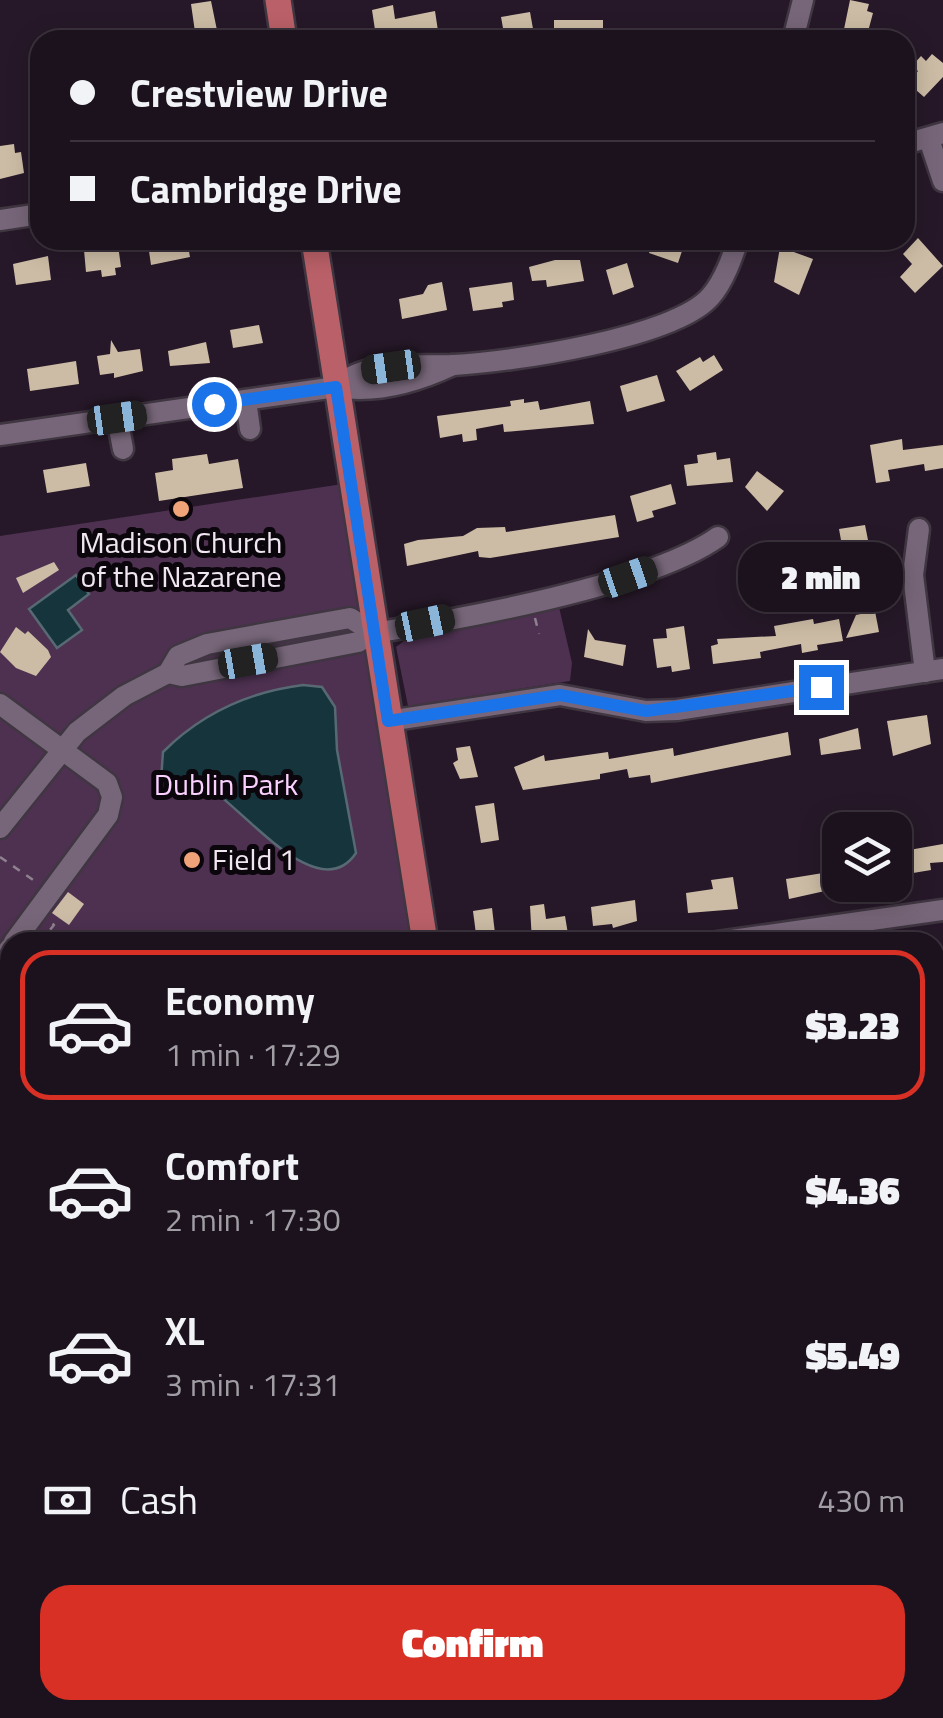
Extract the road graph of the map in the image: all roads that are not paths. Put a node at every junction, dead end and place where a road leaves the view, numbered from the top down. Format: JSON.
{"nodes":[{"id":1,"x":278,"y":0,"type":"edge"},
{"id":2,"x":803,"y":0,"type":"edge"},
{"id":3,"x":282,"y":30,"type":"edge"},
{"id":4,"x":796,"y":30,"type":"edge"},
{"id":5,"x":936,"y":136,"type":"edge"},
{"id":6,"x":943,"y":180,"type":"edge"},
{"id":7,"x":30,"y":216,"type":"edge"},
{"id":8,"x":0,"y":220,"type":"edge"},
{"id":9,"x":315,"y":250,"type":"edge"},
{"id":10,"x":733,"y":250,"type":"edge"},
{"id":11,"x":336,"y":387,"type":"junction"},
{"id":12,"x":246,"y":400,"type":"junction"},
{"id":13,"x":117,"y":418,"type":"junction"},
{"id":14,"x":250,"y":428,"type":"dead end"},
{"id":15,"x":0,"y":435,"type":"edge"},
{"id":16,"x":122,"y":449,"type":"dead end"},
{"id":17,"x":919,"y":529,"type":"dead end"},
{"id":18,"x":718,"y":537,"type":"dead end"},
{"id":19,"x":374,"y":632,"type":"junction"},
{"id":20,"x":934,"y":670,"type":"edge"},
{"id":21,"x":0,"y":704,"type":"edge"},
{"id":22,"x":388,"y":721,"type":"junction"},
{"id":23,"x":62,"y":748,"type":"junction"},
{"id":24,"x":0,"y":828,"type":"edge"},
{"id":25,"x":943,"y":910,"type":"edge"},
{"id":26,"x":22,"y":932,"type":"edge"},
{"id":27,"x":423,"y":932,"type":"edge"},
{"id":28,"x":788,"y":932,"type":"edge"}],
"edges":[{"from":1,"to":3,"type":"main road"},
{"from":2,"to":4,"type":"street"},
{"from":5,"to":6,"type":"street"},
{"from":7,"to":8,"type":"street"},
{"from":9,"to":11,"type":"main road"},
{"from":10,"to":11,"type":"street"},
{"from":11,"to":12,"type":"street"},
{"from":11,"to":19,"type":"main road"},
{"from":12,"to":13,"type":"street"},
{"from":12,"to":14,"type":"street"},
{"from":13,"to":15,"type":"street"},
{"from":13,"to":16,"type":"street"},
{"from":17,"to":20,"type":"street"},
{"from":18,"to":19,"type":"street"},
{"from":19,"to":22,"type":"main road"},
{"from":19,"to":23,"type":"street"},
{"from":20,"to":22,"type":"street"},
{"from":21,"to":23,"type":"street"},
{"from":22,"to":27,"type":"main road"},
{"from":23,"to":24,"type":"street"},
{"from":23,"to":26,"type":"street"},
{"from":25,"to":28,"type":"street"}]}
